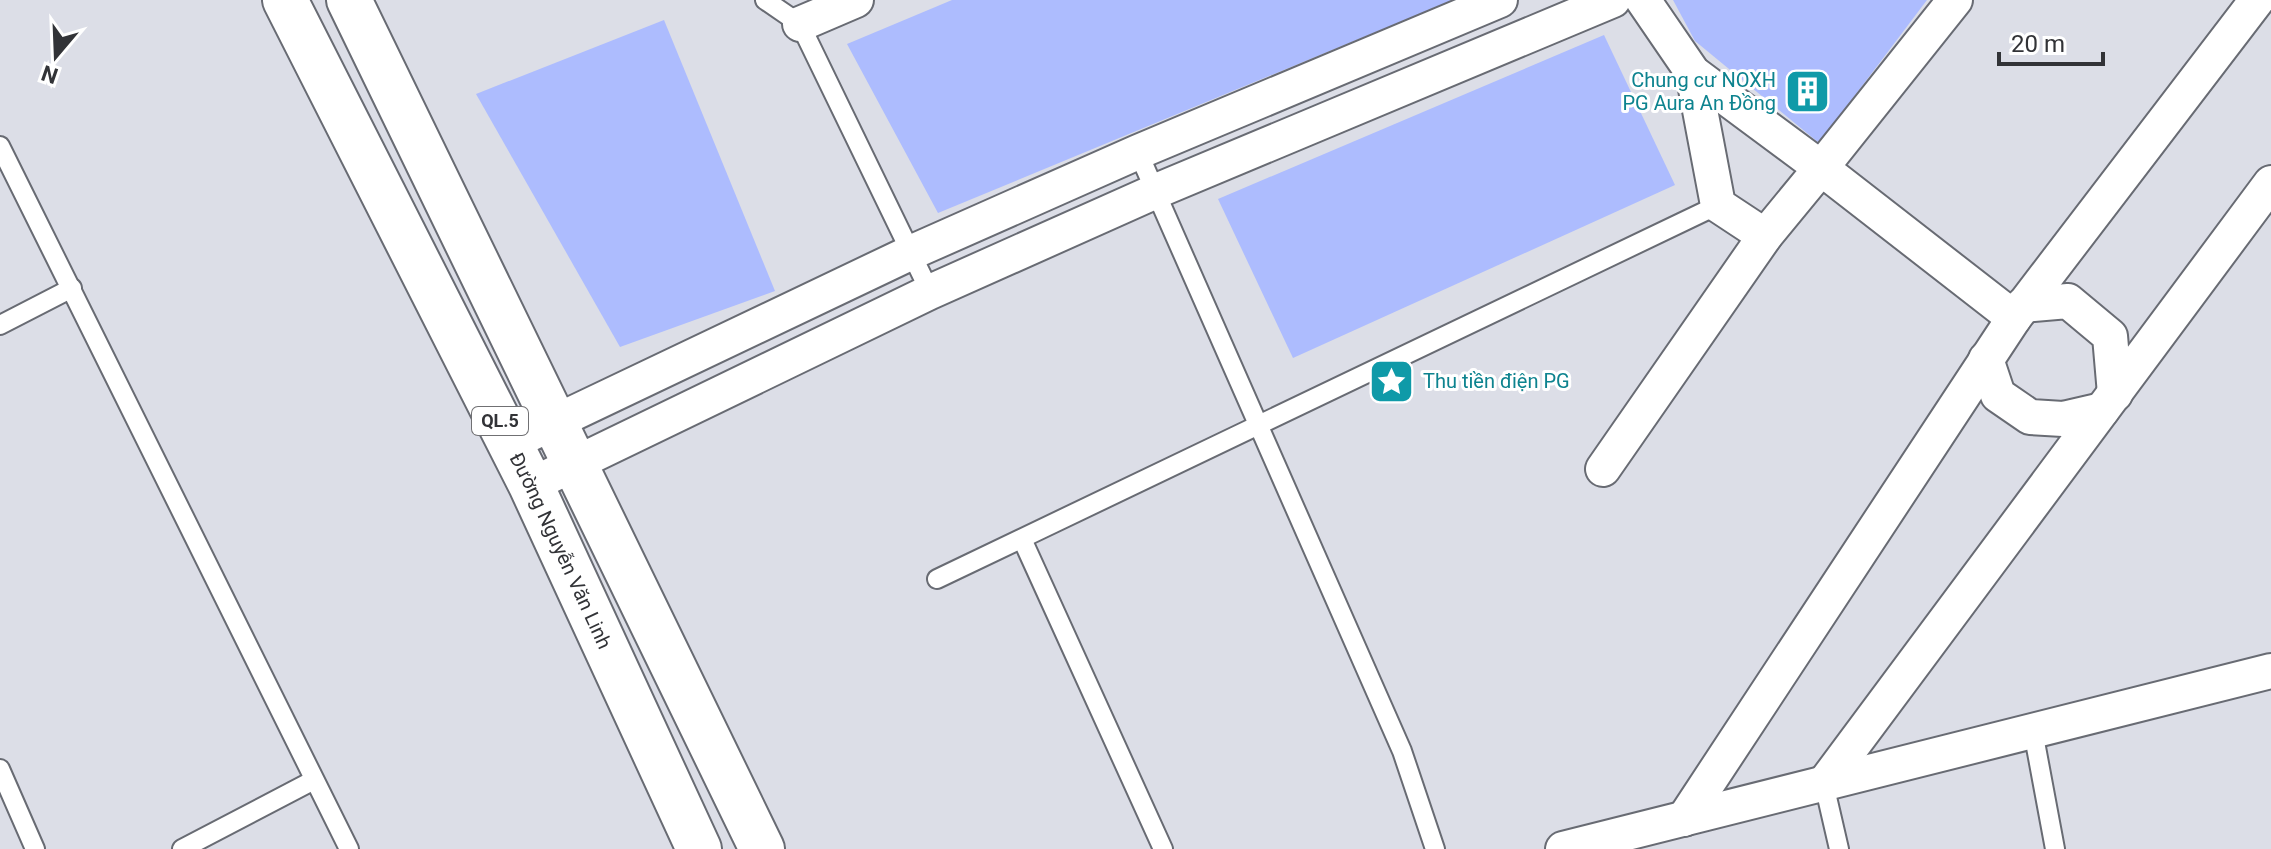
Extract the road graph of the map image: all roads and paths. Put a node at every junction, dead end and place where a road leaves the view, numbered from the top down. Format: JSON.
{"nodes":[{"id":1,"x":285,"y":0,"type":"edge"},
{"id":2,"x":349,"y":0,"type":"edge"},
{"id":3,"x":765,"y":0,"type":"edge"},
{"id":4,"x":856,"y":0,"type":"edge"},
{"id":5,"x":1500,"y":0,"type":"edge"},
{"id":6,"x":1613,"y":0,"type":"edge"},
{"id":7,"x":1643,"y":0,"type":"edge"},
{"id":8,"x":1955,"y":0,"type":"edge"},
{"id":9,"x":2257,"y":0,"type":"edge"},
{"id":10,"x":800,"y":24,"type":"junction"},
{"id":11,"x":1693,"y":73,"type":"junction"},
{"id":12,"x":0,"y":146,"type":"edge"},
{"id":13,"x":1138,"y":152,"type":"junction"},
{"id":14,"x":1821,"y":168,"type":"junction"},
{"id":15,"x":2271,"y":183,"type":"edge"},
{"id":16,"x":1154,"y":192,"type":"junction"},
{"id":17,"x":1718,"y":205,"type":"junction"},
{"id":18,"x":1765,"y":236,"type":"junction"},
{"id":19,"x":910,"y":253,"type":"junction"},
{"id":20,"x":72,"y":288,"type":"junction"},
{"id":21,"x":930,"y":292,"type":"junction"},
{"id":22,"x":2018,"y":312,"type":"junction"},
{"id":23,"x":0,"y":325,"type":"edge"},
{"id":24,"x":1986,"y":359,"type":"junction"},
{"id":25,"x":2109,"y":402,"type":"junction"},
{"id":26,"x":554,"y":421,"type":"junction"},
{"id":27,"x":1257,"y":426,"type":"junction"},
{"id":28,"x":511,"y":443,"type":"junction"},
{"id":29,"x":575,"y":463,"type":"junction"},
{"id":30,"x":1603,"y":469,"type":"dead end"},
{"id":31,"x":531,"y":485,"type":"junction"},
{"id":32,"x":1022,"y":539,"type":"junction"},
{"id":33,"x":937,"y":579,"type":"dead end"},
{"id":34,"x":2270,"y":676,"type":"edge"},
{"id":35,"x":2033,"y":731,"type":"junction"},
{"id":36,"x":0,"y":769,"type":"edge"},
{"id":37,"x":314,"y":780,"type":"junction"},
{"id":38,"x":1824,"y":784,"type":"junction"},
{"id":39,"x":1684,"y":819,"type":"junction"},
{"id":40,"x":35,"y":849,"type":"edge"},
{"id":41,"x":182,"y":849,"type":"edge"},
{"id":42,"x":349,"y":849,"type":"edge"},
{"id":43,"x":699,"y":849,"type":"edge"},
{"id":44,"x":762,"y":849,"type":"edge"},
{"id":45,"x":1163,"y":849,"type":"edge"},
{"id":46,"x":1435,"y":849,"type":"edge"},
{"id":47,"x":1563,"y":849,"type":"edge"},
{"id":48,"x":1839,"y":849,"type":"edge"},
{"id":49,"x":2055,"y":849,"type":"edge"}],
"edges":[{"from":1,"to":28,"type":"highway","name":"Đường Nguyễn Văn Linh","number":"QL.5"},
{"from":2,"to":26,"type":"highway","number":"QL.5"},
{"from":3,"to":10,"type":"lane"},
{"from":4,"to":10,"type":"street"},
{"from":5,"to":13,"type":"street"},
{"from":6,"to":16,"type":"street"},
{"from":7,"to":11,"type":"street"},
{"from":8,"to":14,"type":"street"},
{"from":9,"to":22,"type":"street"},
{"from":10,"to":19,"type":"lane"},
{"from":11,"to":14,"type":"street"},
{"from":11,"to":17,"type":"street"},
{"from":12,"to":20,"type":"lane"},
{"from":13,"to":16,"type":"lane"},
{"from":13,"to":19,"type":"street"},
{"from":14,"to":18,"type":"street"},
{"from":14,"to":22,"type":"street"},
{"from":15,"to":25,"type":"street"},
{"from":16,"to":21,"type":"street"},
{"from":16,"to":27,"type":"lane"},
{"from":17,"to":18,"type":"street"},
{"from":17,"to":27,"type":"lane"},
{"from":18,"to":30,"type":"street"},
{"from":19,"to":21,"type":"lane"},
{"from":19,"to":26,"type":"street"},
{"from":20,"to":23,"type":"lane"},
{"from":20,"to":37,"type":"lane"},
{"from":21,"to":29,"type":"street"},
{"from":22,"to":24,"type":"street"},
{"from":22,"to":25,"type":"street"},
{"from":24,"to":25,"type":"street"},
{"from":24,"to":39,"type":"street"},
{"from":25,"to":38,"type":"street"},
{"from":26,"to":28,"type":"street"},
{"from":26,"to":29,"type":"highway","number":"QL.5"},
{"from":27,"to":32,"type":"lane"},
{"from":27,"to":46,"type":"lane"},
{"from":28,"to":31,"type":"highway","name":"Đường Nguyễn Văn Linh","number":"QL.5"},
{"from":29,"to":31,"type":"street"},
{"from":29,"to":44,"type":"highway","number":"QL.5"},
{"from":31,"to":43,"type":"highway","name":"Đường Nguyễn Văn Linh","number":"QL.5"},
{"from":32,"to":33,"type":"lane"},
{"from":32,"to":45,"type":"lane"},
{"from":34,"to":35,"type":"street"},
{"from":35,"to":38,"type":"street"},
{"from":35,"to":49,"type":"lane"},
{"from":36,"to":40,"type":"lane"},
{"from":37,"to":41,"type":"lane"},
{"from":37,"to":42,"type":"lane"},
{"from":38,"to":39,"type":"street"},
{"from":38,"to":48,"type":"lane"},
{"from":39,"to":47,"type":"street"}]}
